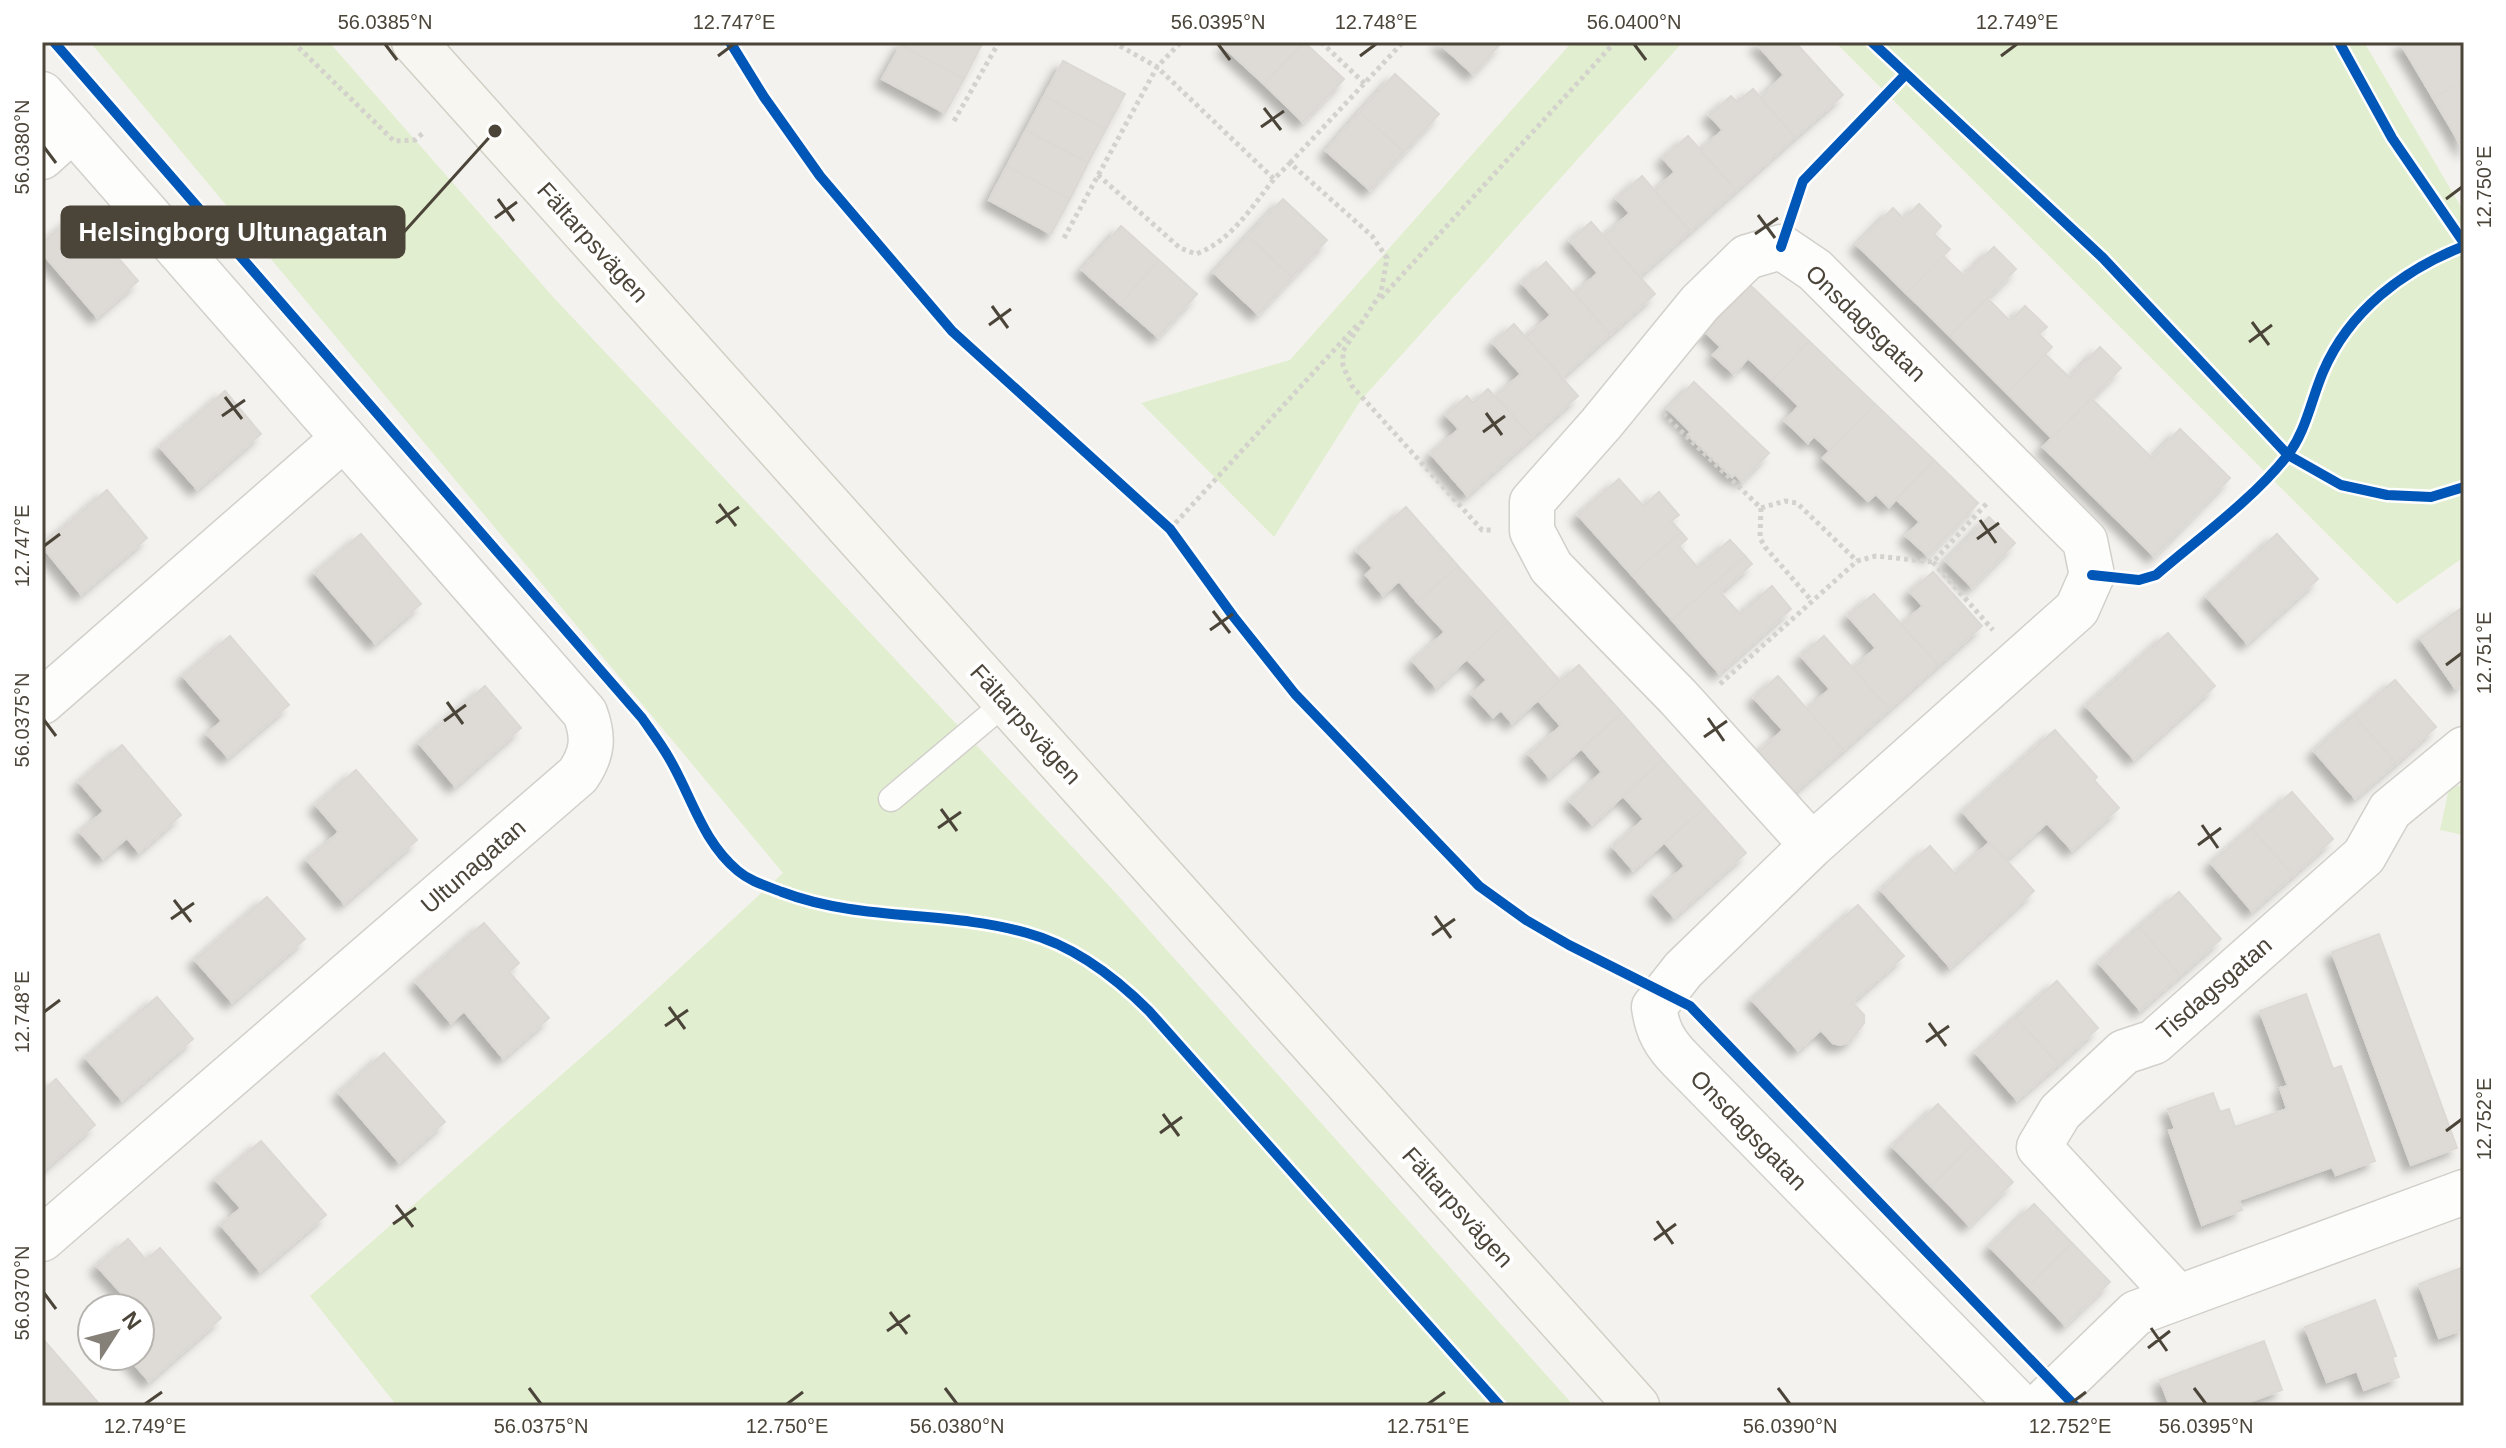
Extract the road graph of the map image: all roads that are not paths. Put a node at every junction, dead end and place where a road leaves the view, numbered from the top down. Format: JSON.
{"nodes":[{"id":1,"x":414,"y":42,"type":"edge"},
{"id":2,"x":42,"y":94,"type":"edge"},
{"id":3,"x":57,"y":143,"type":"edge"},
{"id":4,"x":344,"y":438,"type":"junction"},
{"id":5,"x":42,"y":702,"type":"edge"},
{"id":6,"x":1006,"y":702,"type":"junction"},
{"id":7,"x":2464,"y":749,"type":"edge"},
{"id":8,"x":891,"y":799,"type":"dead end"},
{"id":9,"x":1812,"y":845,"type":"junction"},
{"id":10,"x":2464,"y":1192,"type":"edge"},
{"id":11,"x":42,"y":1239,"type":"edge"},
{"id":12,"x":2178,"y":1297,"type":"junction"},
{"id":13,"x":1637,"y":1406,"type":"edge"},
{"id":14,"x":2020,"y":1406,"type":"edge"},
{"id":15,"x":2040,"y":1406,"type":"edge"}],
"edges":[{"from":1,"to":6,"type":"main road","name":"Fältarpsvägen"},
{"from":2,"to":3,"type":"street","name":"Ultunagatan"},
{"from":3,"to":4,"type":"street","name":"Ultunagatan"},
{"from":4,"to":5,"type":"street"},
{"from":4,"to":11,"type":"street","name":"Ultunagatan"},
{"from":6,"to":8,"type":"lane"},
{"from":6,"to":13,"type":"main road","name":"Fältarpsvägen"},
{"from":7,"to":12,"type":"street","name":"Tisdagsgatan"},
{"from":9,"to":9,"type":"street","name":"Onsdagsgatan"},
{"from":9,"to":14,"type":"street","name":"Onsdagsgatan"},
{"from":10,"to":12,"type":"street"},
{"from":12,"to":15,"type":"street"}]}
